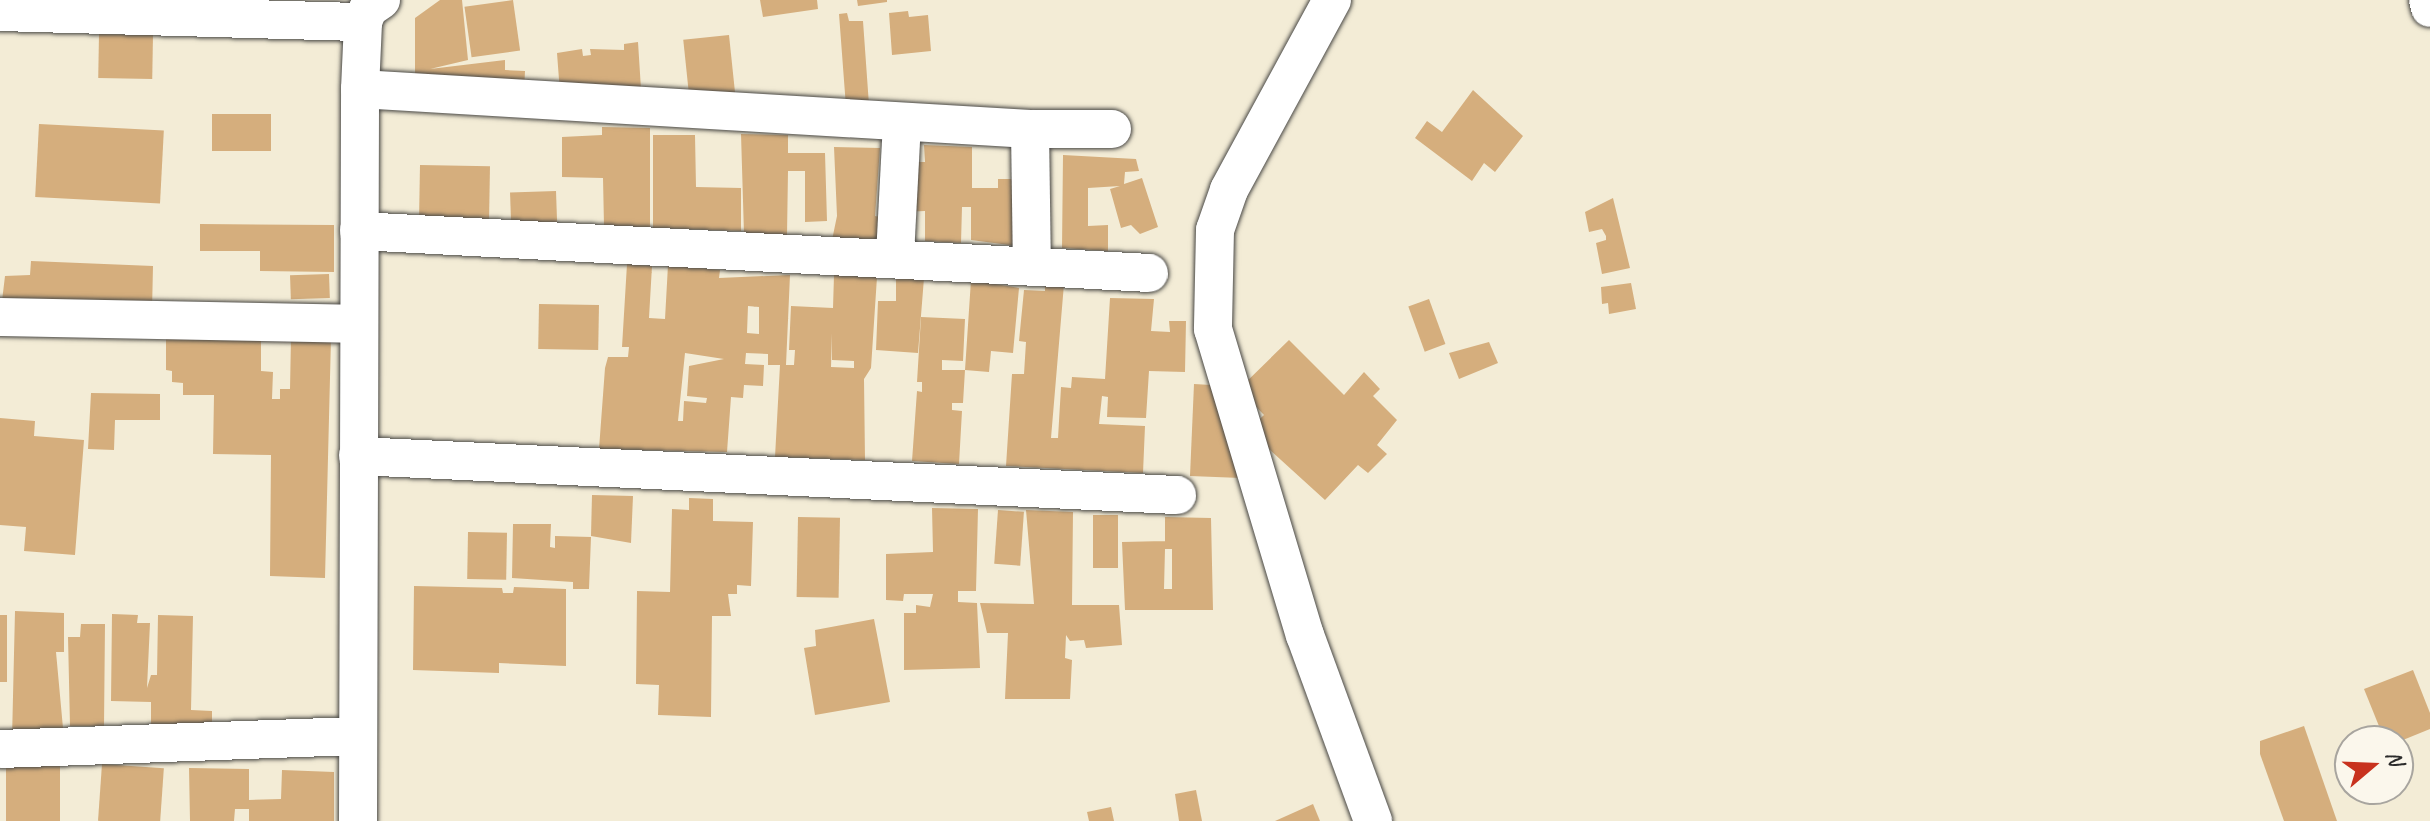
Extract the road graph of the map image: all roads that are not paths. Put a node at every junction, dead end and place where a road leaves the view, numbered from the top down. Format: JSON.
{"nodes":[{"id":1,"x":1332,"y":0,"type":"edge"},
{"id":2,"x":2428,"y":0,"type":"edge"},
{"id":3,"x":366,"y":8,"type":"edge"},
{"id":4,"x":2430,"y":8,"type":"edge"},
{"id":5,"x":0,"y":12,"type":"edge"},
{"id":6,"x":360,"y":89,"type":"junction"},
{"id":7,"x":902,"y":122,"type":"junction"},
{"id":8,"x":1030,"y":129,"type":"junction"},
{"id":9,"x":1112,"y":129,"type":"dead end"},
{"id":10,"x":359,"y":231,"type":"junction"},
{"id":11,"x":895,"y":256,"type":"junction"},
{"id":12,"x":1032,"y":265,"type":"junction"},
{"id":13,"x":1149,"y":273,"type":"dead end"},
{"id":14,"x":0,"y":317,"type":"edge"},
{"id":15,"x":359,"y":324,"type":"junction"},
{"id":16,"x":358,"y":456,"type":"junction"},
{"id":17,"x":1177,"y":495,"type":"dead end"},
{"id":18,"x":355,"y":736,"type":"junction"},
{"id":19,"x":0,"y":749,"type":"edge"},
{"id":20,"x":358,"y":821,"type":"edge"},
{"id":21,"x":1373,"y":821,"type":"edge"}],
"edges":[{"from":1,"to":21,"type":"street"},
{"from":2,"to":4,"type":"street"},
{"from":3,"to":5,"type":"street"},
{"from":3,"to":6,"type":"street"},
{"from":6,"to":7,"type":"street"},
{"from":6,"to":10,"type":"street"},
{"from":7,"to":8,"type":"street"},
{"from":7,"to":11,"type":"street"},
{"from":8,"to":9,"type":"street"},
{"from":8,"to":12,"type":"street"},
{"from":10,"to":11,"type":"street"},
{"from":10,"to":15,"type":"street"},
{"from":11,"to":12,"type":"street"},
{"from":12,"to":13,"type":"street"},
{"from":14,"to":15,"type":"street"},
{"from":15,"to":16,"type":"street"},
{"from":16,"to":17,"type":"street"},
{"from":16,"to":18,"type":"street"},
{"from":18,"to":19,"type":"street"},
{"from":18,"to":20,"type":"street"}]}
